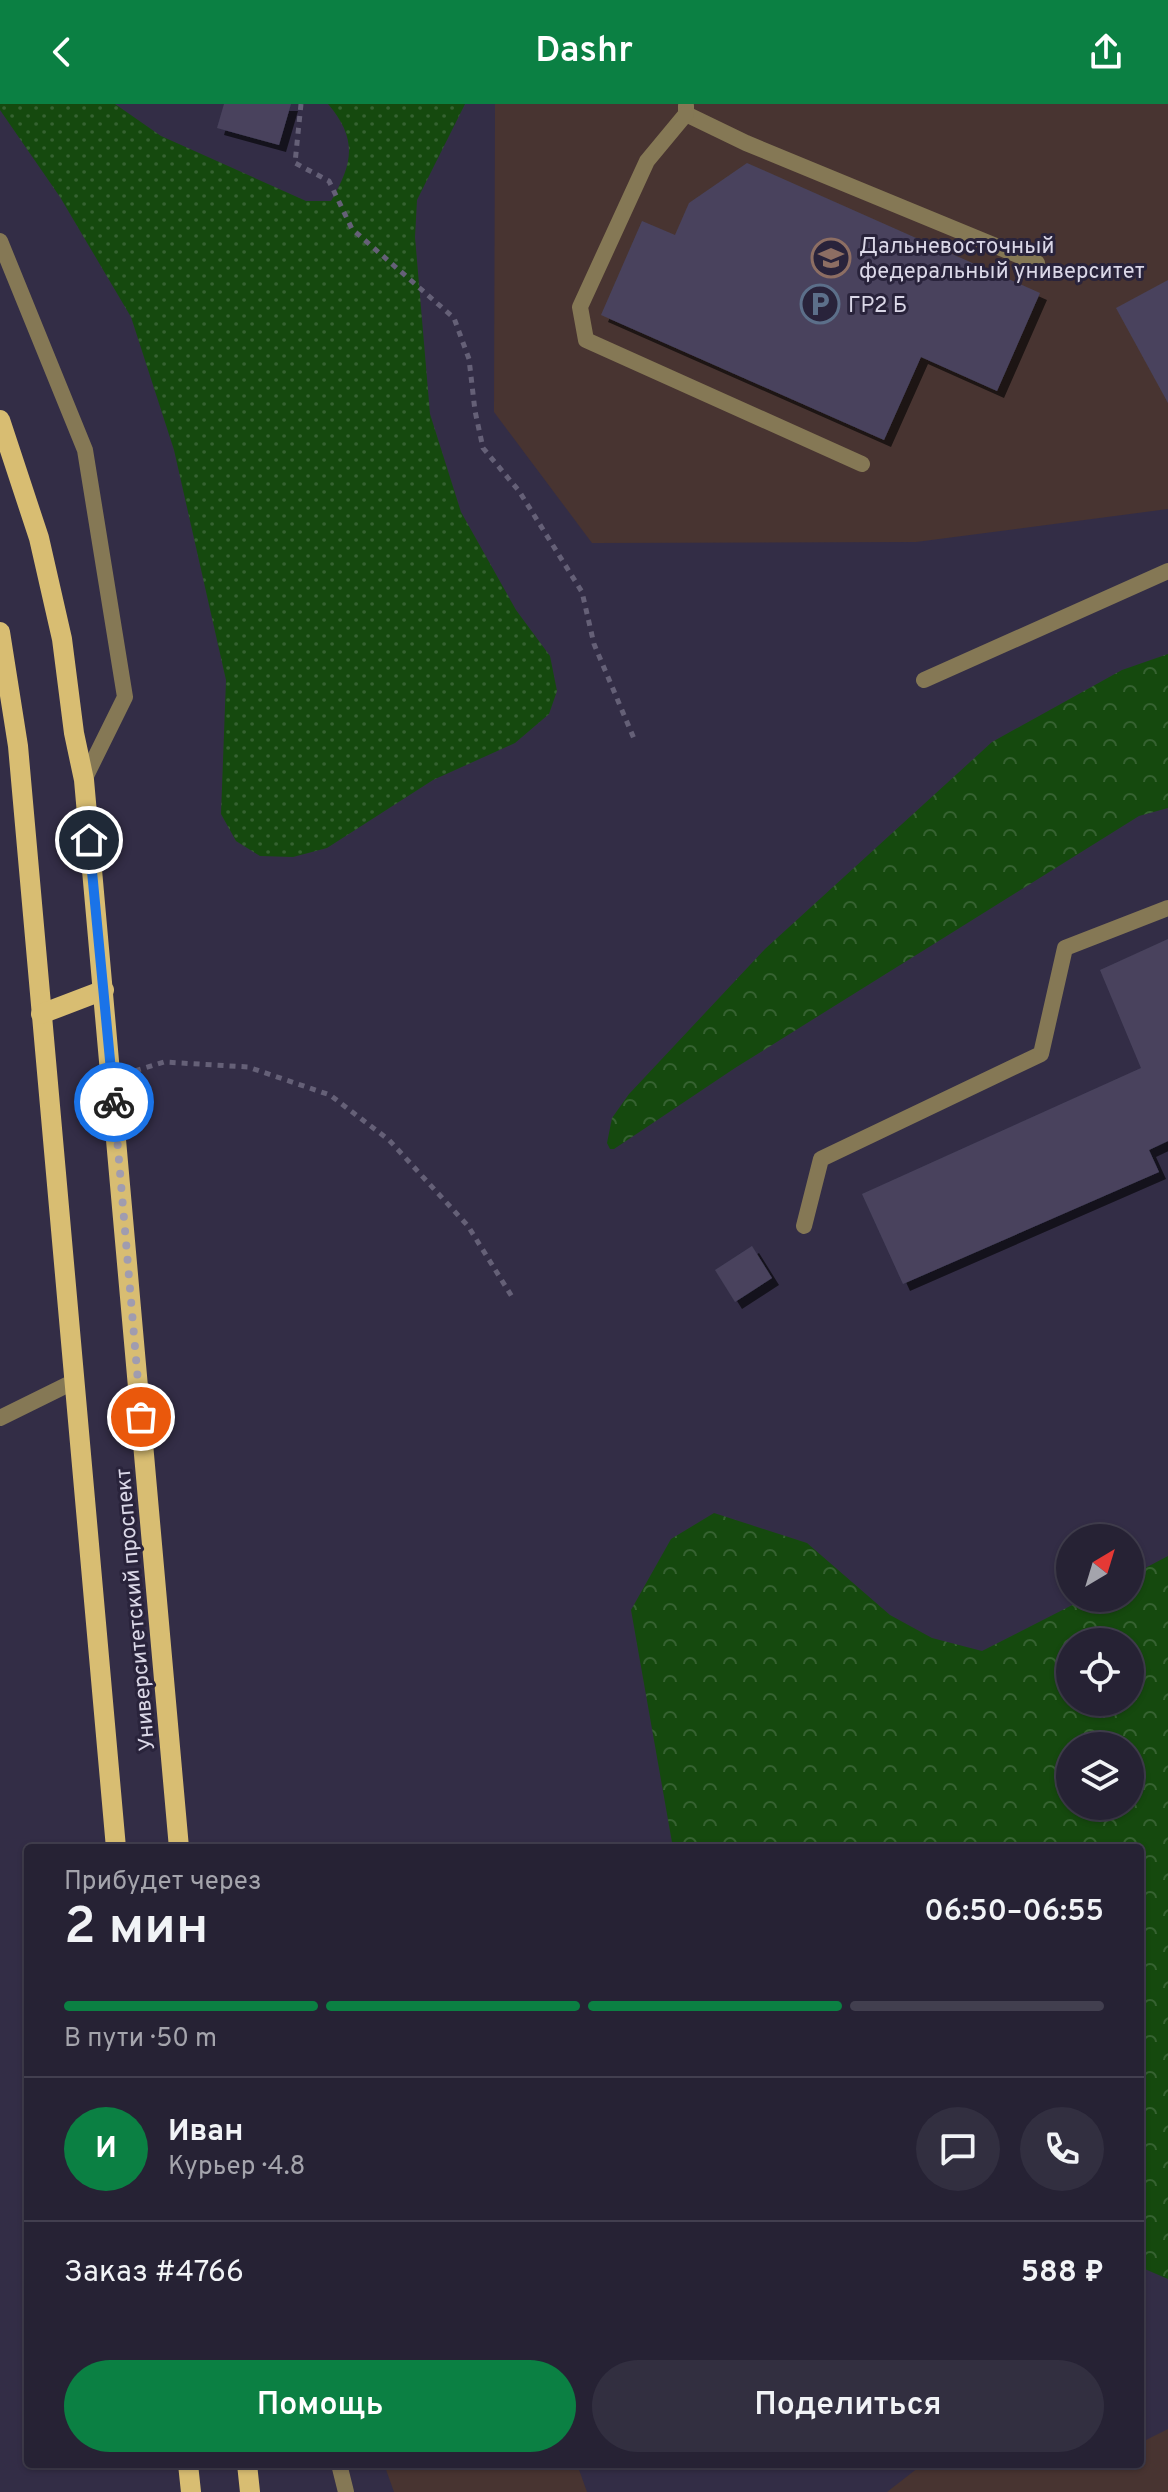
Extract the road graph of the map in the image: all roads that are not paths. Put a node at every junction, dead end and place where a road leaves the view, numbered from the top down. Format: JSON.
{"nodes":[{"id":1,"x":686,"y":109,"type":"edge"},
{"id":2,"x":0,"y":241,"type":"edge"},
{"id":3,"x":1037,"y":263,"type":"dead end"},
{"id":4,"x":0,"y":420,"type":"edge"},
{"id":5,"x":862,"y":464,"type":"dead end"},
{"id":6,"x":1168,"y":571,"type":"edge"},
{"id":7,"x":0,"y":632,"type":"edge"},
{"id":8,"x":924,"y":680,"type":"dead end"},
{"id":9,"x":84,"y":780,"type":"junction"},
{"id":10,"x":1168,"y":908,"type":"edge"},
{"id":11,"x":104,"y":990,"type":"junction"},
{"id":12,"x":41,"y":1014,"type":"junction"},
{"id":13,"x":804,"y":1226,"type":"dead end"},
{"id":14,"x":73,"y":1382,"type":"junction"},
{"id":15,"x":0,"y":1418,"type":"edge"},
{"id":16,"x":116,"y":1844,"type":"edge"},
{"id":17,"x":179,"y":1844,"type":"edge"},
{"id":18,"x":188,"y":2468,"type":"edge"},
{"id":19,"x":247,"y":2468,"type":"edge"},
{"id":20,"x":340,"y":2468,"type":"edge"},
{"id":21,"x":191,"y":2492,"type":"edge"},
{"id":22,"x":250,"y":2492,"type":"edge"},
{"id":23,"x":346,"y":2492,"type":"edge"}],
"edges":[{"from":1,"to":3,"type":"street"},
{"from":1,"to":5,"type":"street"},
{"from":2,"to":9,"type":"street"},
{"from":4,"to":9,"type":"main road","name":"Университетский проспект"},
{"from":6,"to":8,"type":"street"},
{"from":7,"to":12,"type":"main road","name":"Университетский проспект"},
{"from":9,"to":11,"type":"main road","name":"Университетский проспект"},
{"from":10,"to":13,"type":"street"},
{"from":11,"to":12,"type":"main road"},
{"from":11,"to":17,"type":"main road","name":"Университетский проспект"},
{"from":12,"to":14,"type":"main road","name":"Университетский проспект"},
{"from":14,"to":15,"type":"street"},
{"from":14,"to":16,"type":"main road","name":"Университетский проспект"},
{"from":18,"to":21,"type":"main road"},
{"from":19,"to":22,"type":"main road"},
{"from":20,"to":23,"type":"street"}]}
